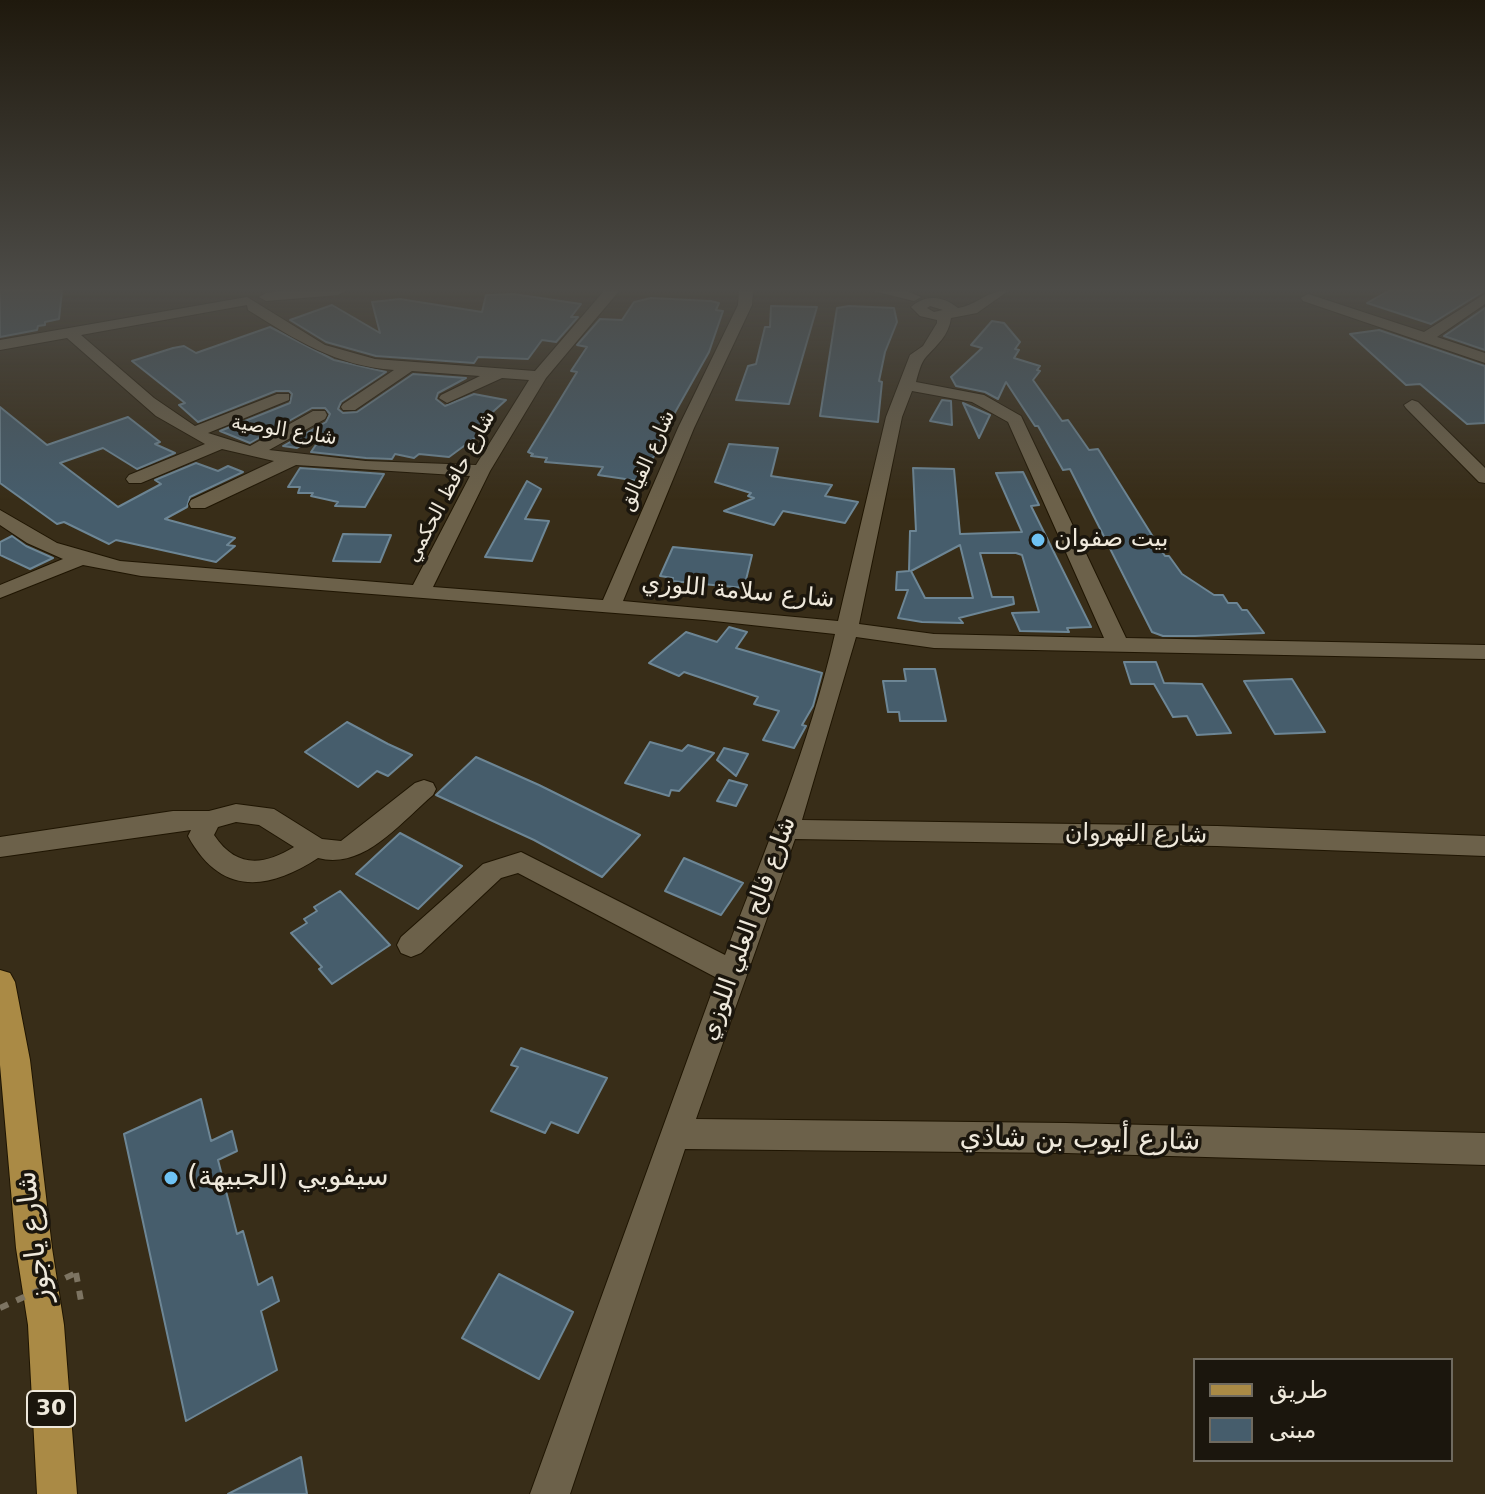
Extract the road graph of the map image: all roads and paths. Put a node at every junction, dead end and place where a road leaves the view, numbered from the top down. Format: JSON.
{"nodes":[{"id":1,"x":103,"y":361,"type":"edge"},
{"id":2,"x":368,"y":361,"type":"edge"},
{"id":3,"x":552,"y":361,"type":"edge"},
{"id":4,"x":718,"y":361,"type":"edge"},
{"id":5,"x":913,"y":361,"type":"edge"},
{"id":6,"x":406,"y":369,"type":"junction"},
{"id":7,"x":499,"y":374,"type":"junction"},
{"id":8,"x":539,"y":376,"type":"junction"},
{"id":9,"x":906,"y":385,"type":"junction"},
{"id":10,"x":283,"y":397,"type":"dead end"},
{"id":11,"x":447,"y":398,"type":"dead end"},
{"id":12,"x":1412,"y":405,"type":"dead end"},
{"id":13,"x":349,"y":407,"type":"dead end"},
{"id":14,"x":319,"y":415,"type":"dead end"},
{"id":15,"x":195,"y":432,"type":"junction"},
{"id":16,"x":220,"y":444,"type":"junction"},
{"id":17,"x":254,"y":451,"type":"junction"},
{"id":18,"x":294,"y":459,"type":"junction"},
{"id":19,"x":481,"y":471,"type":"junction"},
{"id":20,"x":1485,"y":478,"type":"edge"},
{"id":21,"x":135,"y":479,"type":"dead end"},
{"id":22,"x":198,"y":504,"type":"dead end"},
{"id":23,"x":0,"y":516,"type":"edge"},
{"id":24,"x":78,"y":560,"type":"junction"},
{"id":25,"x":0,"y":592,"type":"edge"},
{"id":26,"x":420,"y":592,"type":"junction"},
{"id":27,"x":610,"y":607,"type":"junction"},
{"id":28,"x":848,"y":629,"type":"junction"},
{"id":29,"x":1118,"y":645,"type":"junction"},
{"id":30,"x":1485,"y":652,"type":"edge"},
{"id":31,"x":424,"y":789,"type":"dead end"},
{"id":32,"x":209,"y":820,"type":"junction"},
{"id":33,"x":786,"y":829,"type":"junction"},
{"id":34,"x":1485,"y":846,"type":"edge"},
{"id":35,"x":0,"y":847,"type":"edge"},
{"id":36,"x":314,"y":847,"type":"junction"},
{"id":37,"x":411,"y":945,"type":"dead end"},
{"id":38,"x":733,"y":973,"type":"junction"},
{"id":39,"x":0,"y":982,"type":"edge"},
{"id":40,"x":674,"y":1134,"type":"junction"},
{"id":41,"x":1485,"y":1149,"type":"edge"},
{"id":42,"x":81,"y":1301,"type":"dead end"},
{"id":43,"x":0,"y":1308,"type":"edge"},
{"id":44,"x":57,"y":1494,"type":"edge"},
{"id":45,"x":550,"y":1494,"type":"edge"}],
"edges":[{"from":1,"to":15,"type":"street","name":"شارع الوصية"},
{"from":2,"to":6,"type":"street"},
{"from":3,"to":8,"type":"street","name":"شارع حافظ الحكمي"},
{"from":4,"to":27,"type":"street","name":"شارع الفيالق"},
{"from":5,"to":9,"type":"street","name":"شارع فالح العلي اللوزي"},
{"from":6,"to":7,"type":"street"},
{"from":6,"to":13,"type":"street"},
{"from":7,"to":8,"type":"street"},
{"from":7,"to":11,"type":"street"},
{"from":8,"to":19,"type":"street","name":"شارع حافظ الحكمي"},
{"from":9,"to":28,"type":"street","name":"شارع فالح العلي اللوزي"},
{"from":9,"to":29,"type":"street"},
{"from":10,"to":15,"type":"street"},
{"from":12,"to":20,"type":"street"},
{"from":14,"to":17,"type":"street"},
{"from":15,"to":16,"type":"street","name":"شارع الوصية"},
{"from":16,"to":17,"type":"street","name":"شارع الوصية"},
{"from":16,"to":21,"type":"street"},
{"from":17,"to":18,"type":"street","name":"شارع الوصية"},
{"from":18,"to":19,"type":"street","name":"شارع الوصية"},
{"from":18,"to":22,"type":"street"},
{"from":19,"to":26,"type":"street","name":"شارع حافظ الحكمي"},
{"from":23,"to":24,"type":"street","name":"شارع سلامة اللوزي"},
{"from":24,"to":25,"type":"street"},
{"from":24,"to":26,"type":"street","name":"شارع سلامة اللوزي"},
{"from":26,"to":27,"type":"street","name":"شارع سلامة اللوزي"},
{"from":27,"to":28,"type":"street","name":"شارع سلامة اللوزي"},
{"from":28,"to":29,"type":"street","name":"شارع سلامة اللوزي"},
{"from":28,"to":33,"type":"street","name":"شارع فالح العلي اللوزي"},
{"from":29,"to":30,"type":"street","name":"شارع سلامة اللوزي"},
{"from":31,"to":36,"type":"street"},
{"from":32,"to":35,"type":"street"},
{"from":32,"to":36,"type":"street"},
{"from":32,"to":36,"type":"street"},
{"from":33,"to":34,"type":"street","name":"شارع النهروان"},
{"from":33,"to":38,"type":"street","name":"شارع فالح العلي اللوزي"},
{"from":37,"to":38,"type":"street"},
{"from":38,"to":40,"type":"street","name":"شارع فالح العلي اللوزي"},
{"from":39,"to":44,"type":"main road","name":"شارع ياجوز","number":"30"},
{"from":40,"to":41,"type":"street","name":"شارع أيوب بن شاذي"},
{"from":40,"to":45,"type":"street","name":"شارع فالح العلي اللوزي"},
{"from":42,"to":43,"type":"path","bridge":true}]}
